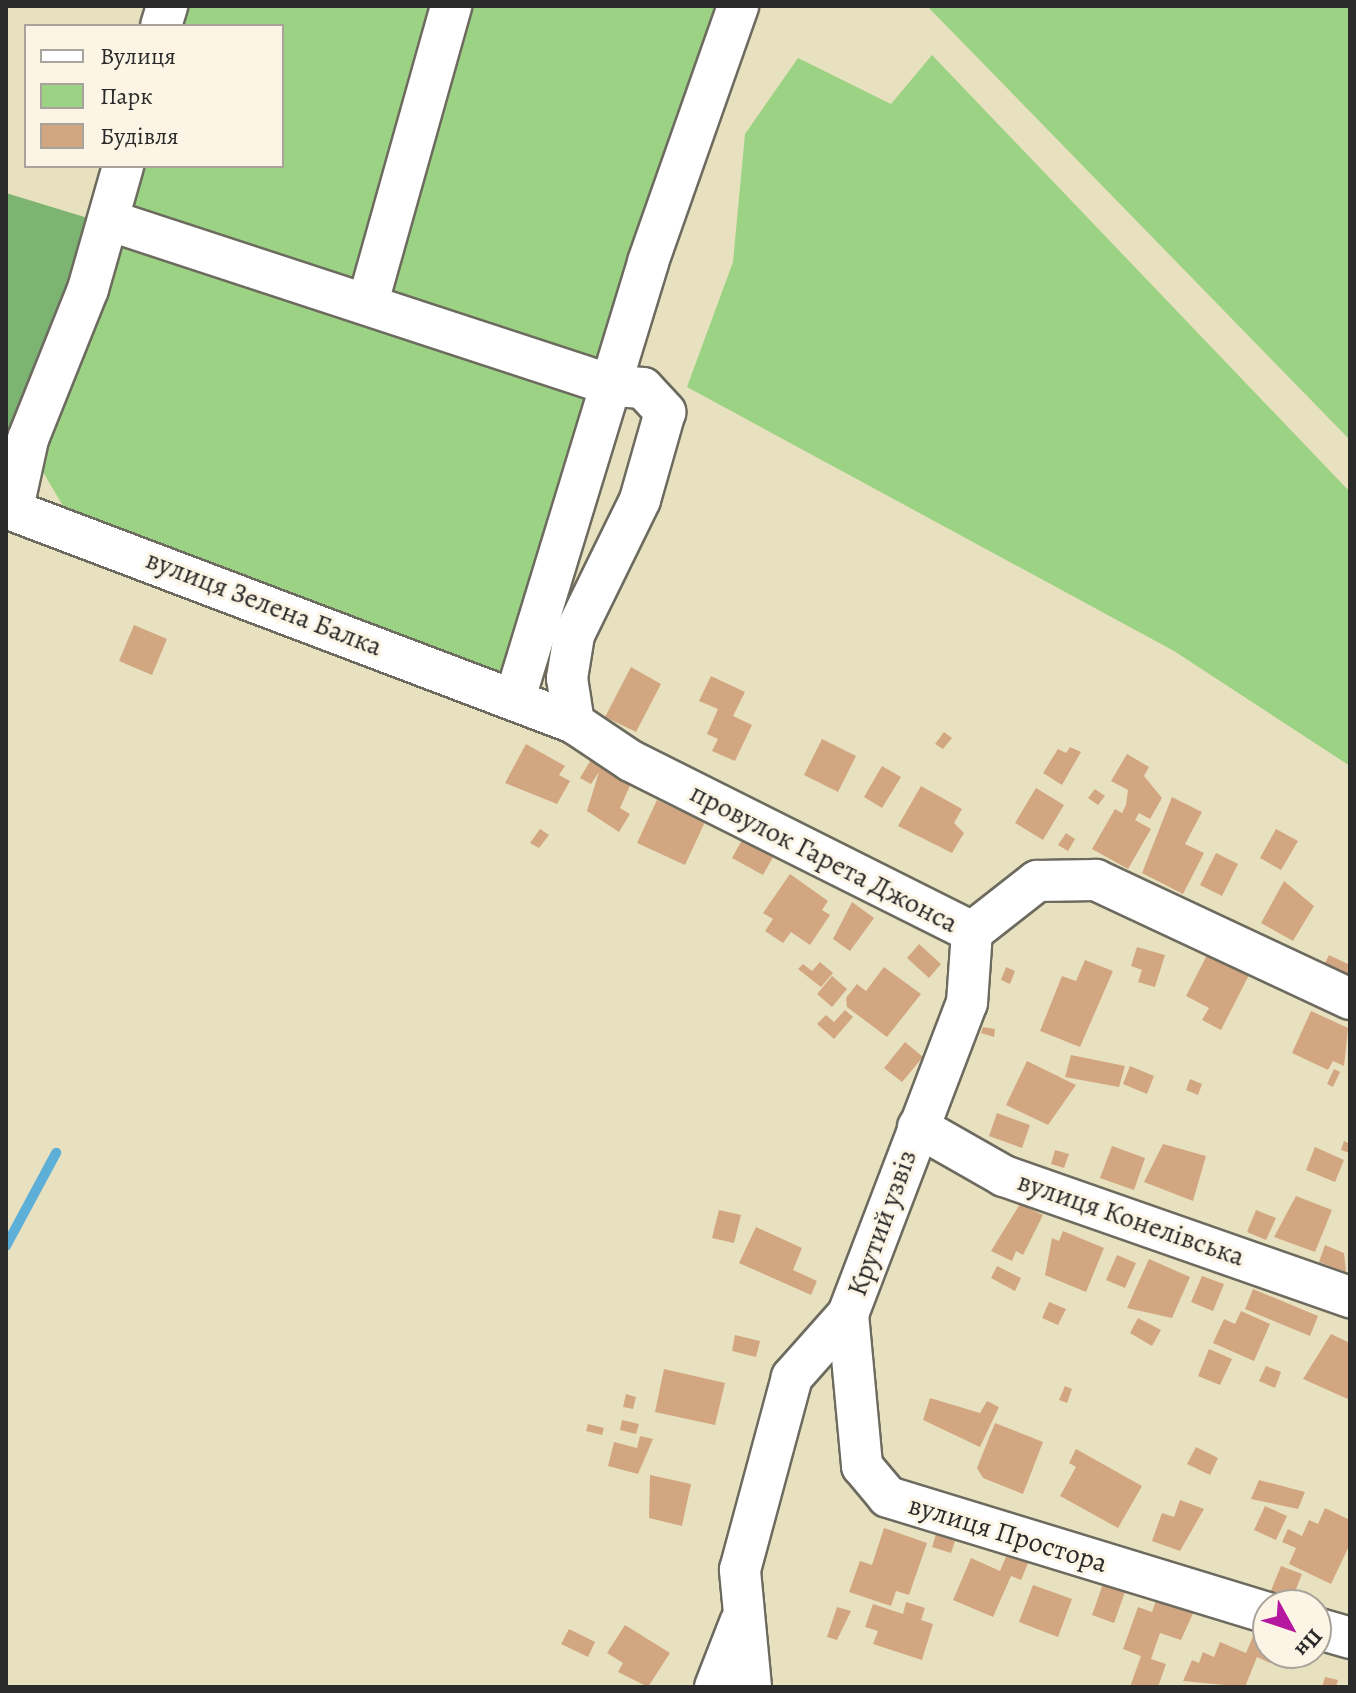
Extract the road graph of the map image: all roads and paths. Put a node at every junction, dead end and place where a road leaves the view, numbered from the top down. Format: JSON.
{"nodes":[{"id":1,"x":451,"y":6,"type":"edge"},
{"id":2,"x":738,"y":6,"type":"edge"},
{"id":3,"x":122,"y":168,"type":"edge"},
{"id":4,"x":108,"y":220,"type":"junction"},
{"id":5,"x":368,"y":302,"type":"junction"},
{"id":6,"x":614,"y":386,"type":"junction"},
{"id":7,"x":10,"y":508,"type":"edge"},
{"id":8,"x":515,"y":698,"type":"junction"},
{"id":9,"x":574,"y":723,"type":"junction"},
{"id":10,"x":972,"y":932,"type":"junction"},
{"id":11,"x":1350,"y":999,"type":"edge"},
{"id":12,"x":918,"y":1127,"type":"junction"},
{"id":13,"x":1350,"y":1297,"type":"edge"},
{"id":14,"x":848,"y":1314,"type":"junction"},
{"id":15,"x":1252,"y":1608,"type":"edge"},
{"id":16,"x":744,"y":1611,"type":"junction"},
{"id":17,"x":715,"y":1687,"type":"edge"},
{"id":18,"x":751,"y":1687,"type":"edge"}],
"edges":[{"from":1,"to":5,"type":"street"},
{"from":2,"to":6,"type":"street"},
{"from":3,"to":4,"type":"street","name":"вулиця Зелена Балка"},
{"from":4,"to":5,"type":"street"},
{"from":4,"to":7,"type":"street","name":"вулиця Зелена Балка"},
{"from":5,"to":6,"type":"street"},
{"from":6,"to":8,"type":"street"},
{"from":6,"to":9,"type":"street"},
{"from":7,"to":8,"type":"street","name":"вулиця Зелена Балка"},
{"from":8,"to":9,"type":"street","name":"провулок Гарета Джонса"},
{"from":9,"to":10,"type":"street","name":"провулок Гарета Джонса"},
{"from":10,"to":11,"type":"street","name":"провулок Гарета Джонса"},
{"from":10,"to":12,"type":"street","name":"Крутий узвіз"},
{"from":12,"to":13,"type":"street","name":"вулиця Конелівська"},
{"from":12,"to":14,"type":"street","name":"Крутий узвіз"},
{"from":14,"to":15,"type":"street","name":"вулиця Простора"},
{"from":14,"to":16,"type":"street","name":"Крутий узвіз"},
{"from":16,"to":17,"type":"street"},
{"from":16,"to":18,"type":"street","name":"Крутий узвіз"}]}
